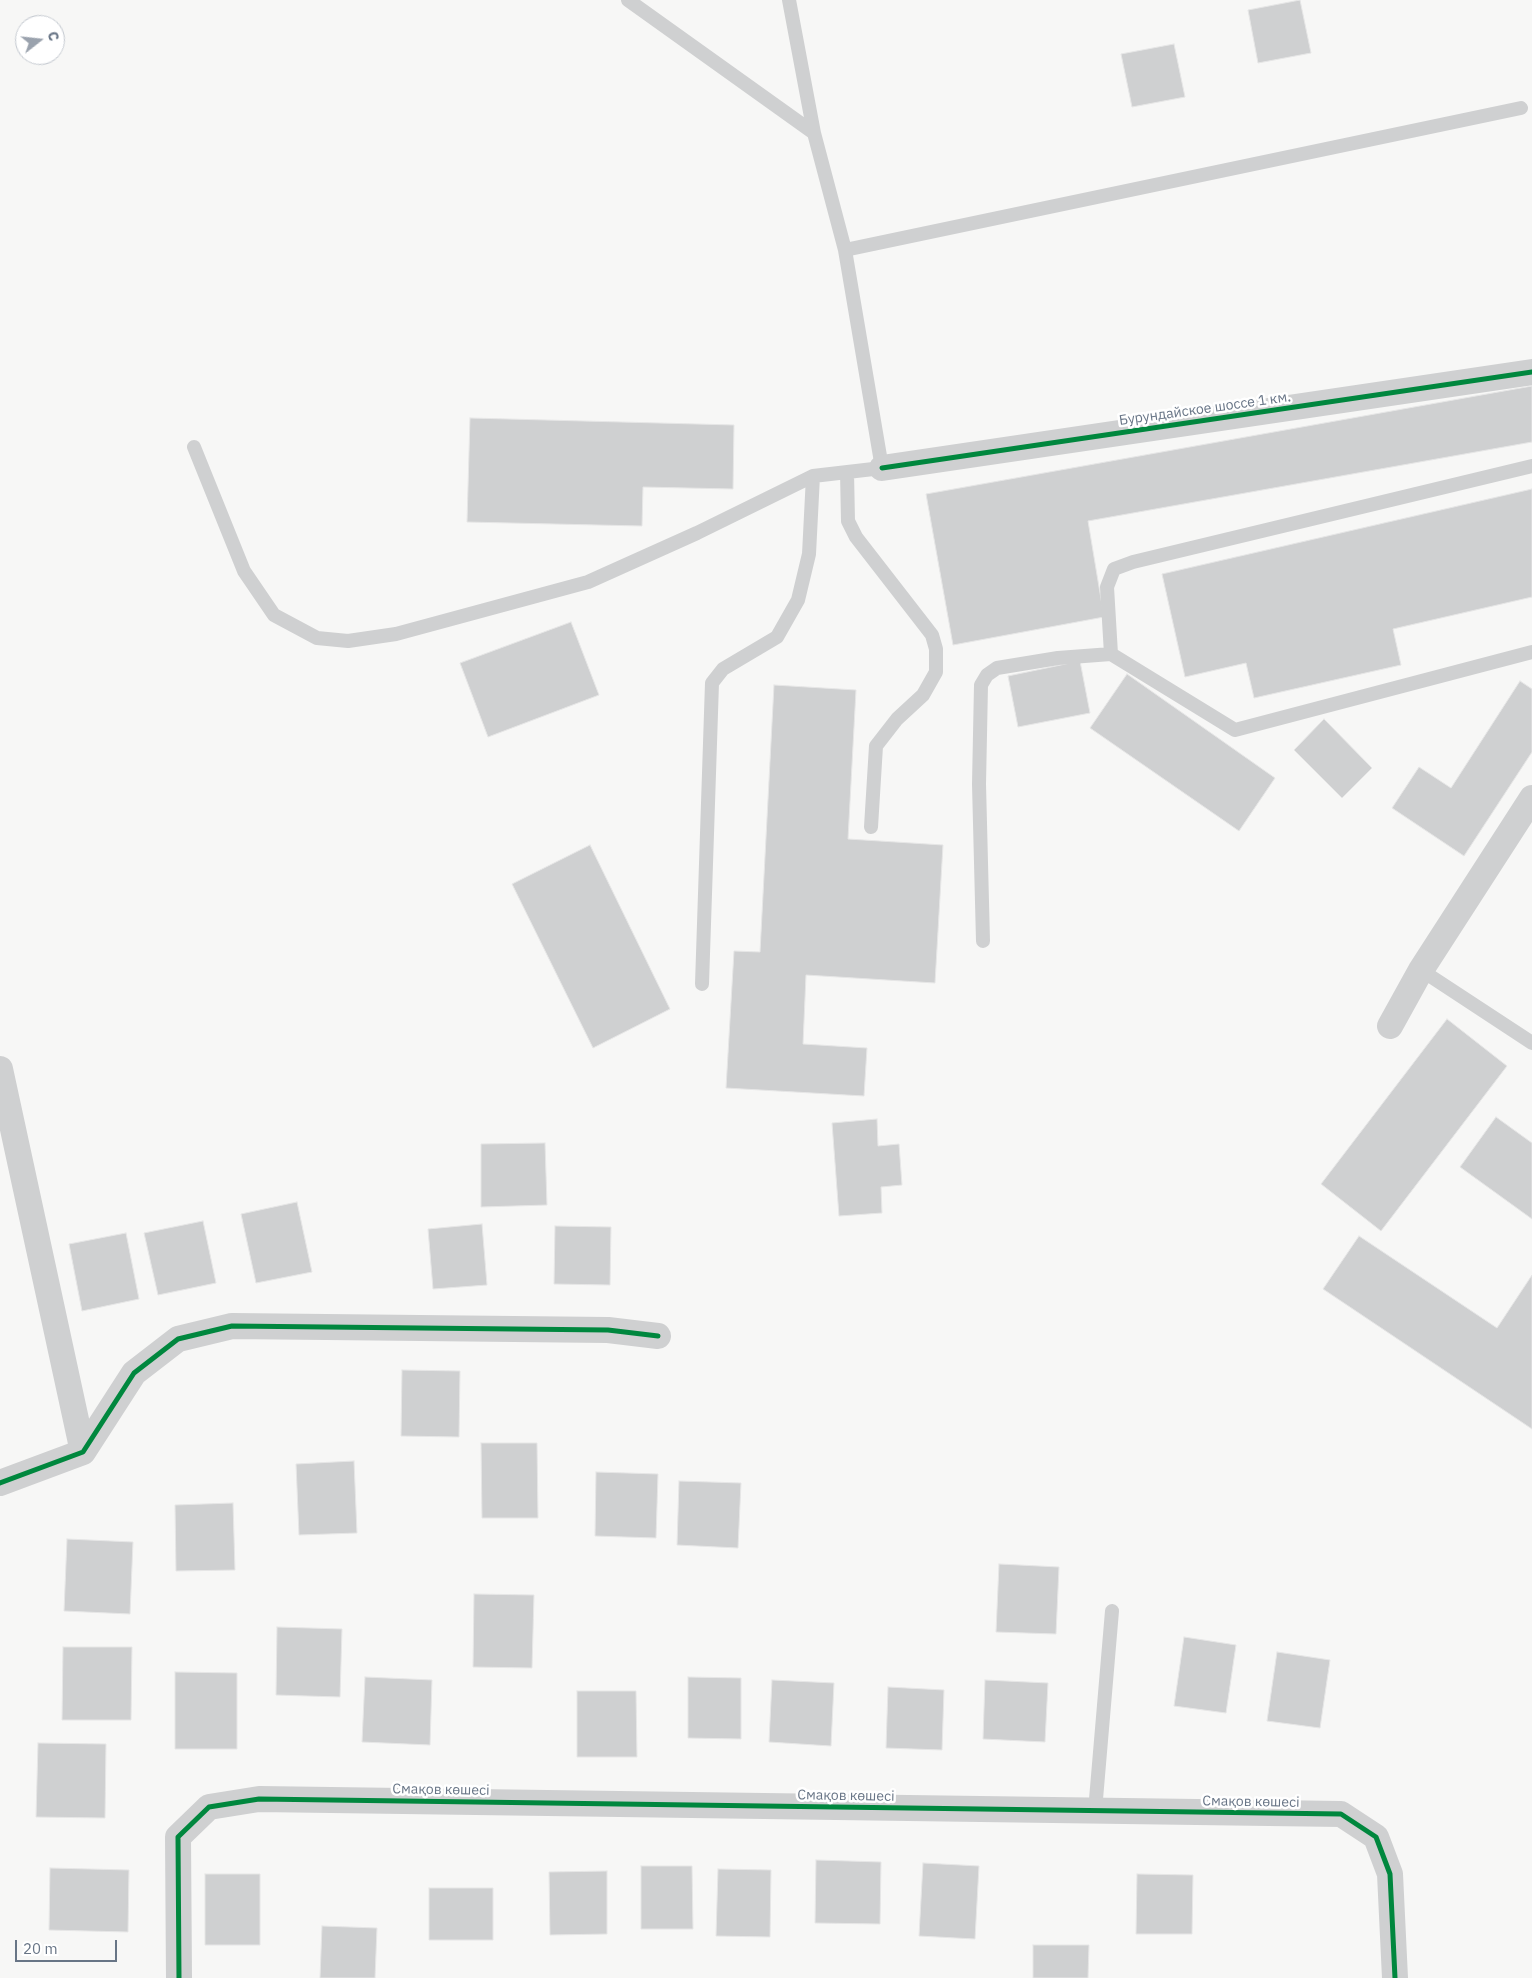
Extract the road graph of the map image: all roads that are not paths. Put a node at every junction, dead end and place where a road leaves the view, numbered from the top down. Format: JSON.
{"nodes":[{"id":1,"x":628,"y":0,"type":"edge"},
{"id":2,"x":789,"y":0,"type":"edge"},
{"id":3,"x":1522,"y":108,"type":"dead end"},
{"id":4,"x":814,"y":134,"type":"junction"},
{"id":5,"x":845,"y":250,"type":"junction"},
{"id":6,"x":1532,"y":372,"type":"edge"},
{"id":7,"x":194,"y":446,"type":"dead end"},
{"id":8,"x":1532,"y":466,"type":"edge"},
{"id":9,"x":882,"y":468,"type":"junction"},
{"id":10,"x":847,"y":472,"type":"junction"},
{"id":11,"x":812,"y":476,"type":"junction"},
{"id":12,"x":1532,"y":652,"type":"edge"},
{"id":13,"x":1111,"y":654,"type":"junction"},
{"id":14,"x":1532,"y":798,"type":"edge"},
{"id":15,"x":870,"y":827,"type":"dead end"},
{"id":16,"x":982,"y":941,"type":"dead end"},
{"id":17,"x":1421,"y":970,"type":"junction"},
{"id":18,"x":702,"y":984,"type":"dead end"},
{"id":19,"x":1390,"y":1026,"type":"dead end"},
{"id":20,"x":1532,"y":1043,"type":"edge"},
{"id":21,"x":0,"y":1069,"type":"edge"},
{"id":22,"x":658,"y":1336,"type":"dead end"},
{"id":23,"x":83,"y":1452,"type":"junction"},
{"id":24,"x":0,"y":1484,"type":"edge"},
{"id":25,"x":1112,"y":1611,"type":"dead end"},
{"id":26,"x":1096,"y":1811,"type":"junction"},
{"id":27,"x":179,"y":1978,"type":"edge"},
{"id":28,"x":1395,"y":1978,"type":"edge"}],
"edges":[{"from":1,"to":4,"type":"lane"},
{"from":2,"to":4,"type":"lane"},
{"from":3,"to":5,"type":"lane"},
{"from":4,"to":5,"type":"lane"},
{"from":5,"to":9,"type":"lane"},
{"from":6,"to":9,"type":"street","name":"Бурундайское шоссе 1 км."},
{"from":7,"to":11,"type":"lane"},
{"from":8,"to":13,"type":"lane"},
{"from":9,"to":10,"type":"lane"},
{"from":10,"to":11,"type":"lane"},
{"from":10,"to":15,"type":"lane"},
{"from":11,"to":18,"type":"lane"},
{"from":12,"to":13,"type":"lane"},
{"from":13,"to":16,"type":"lane"},
{"from":14,"to":17,"type":"street"},
{"from":17,"to":19,"type":"street"},
{"from":17,"to":20,"type":"lane"},
{"from":21,"to":23,"type":"street"},
{"from":22,"to":23,"type":"street"},
{"from":23,"to":24,"type":"street"},
{"from":25,"to":26,"type":"lane"},
{"from":26,"to":27,"type":"street","name":"Смақов көшесі"},
{"from":26,"to":28,"type":"street","name":"Смақов көшесі"}]}
